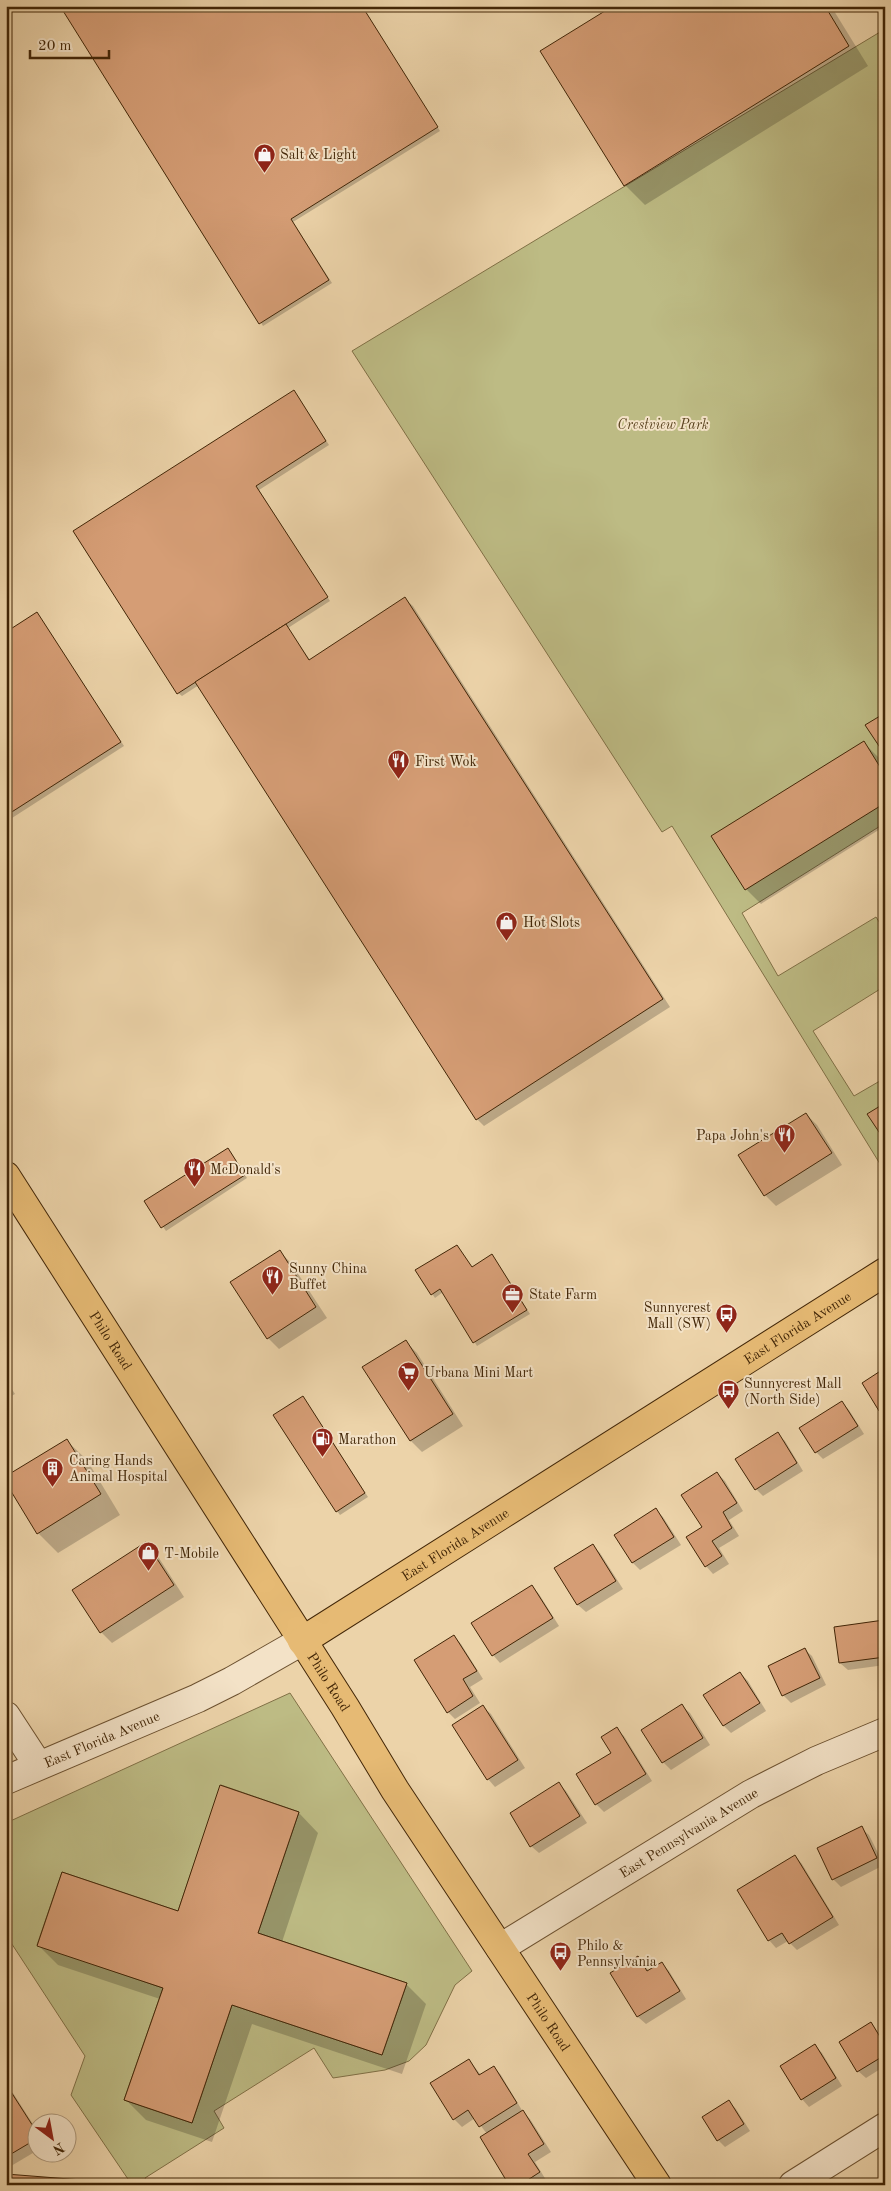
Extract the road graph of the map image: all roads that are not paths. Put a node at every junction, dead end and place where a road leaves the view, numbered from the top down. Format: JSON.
{"nodes":[{"id":1,"x":6,"y":1176,"type":"edge"},
{"id":2,"x":885,"y":1272,"type":"edge"},
{"id":3,"x":302,"y":1642,"type":"junction"},
{"id":4,"x":6,"y":1716,"type":"edge"},
{"id":5,"x":885,"y":1732,"type":"edge"},
{"id":6,"x":38,"y":1765,"type":"junction"},
{"id":7,"x":6,"y":1780,"type":"edge"},
{"id":8,"x":500,"y":1948,"type":"junction"},
{"id":9,"x":885,"y":2128,"type":"edge"},
{"id":10,"x":657,"y":2185,"type":"edge"},
{"id":11,"x":794,"y":2185,"type":"edge"}],
"edges":[{"from":1,"to":3,"type":"main road","name":"Philo Road"},
{"from":2,"to":3,"type":"main road","name":"East Florida Avenue"},
{"from":3,"to":6,"type":"street","name":"East Florida Avenue"},
{"from":3,"to":8,"type":"main road","name":"Philo Road"},
{"from":4,"to":6,"type":"street"},
{"from":5,"to":8,"type":"street","name":"East Pennsylvania Avenue"},
{"from":6,"to":7,"type":"street","name":"East Florida Avenue"},
{"from":8,"to":10,"type":"main road","name":"Philo Road"},
{"from":9,"to":11,"type":"street"}]}
